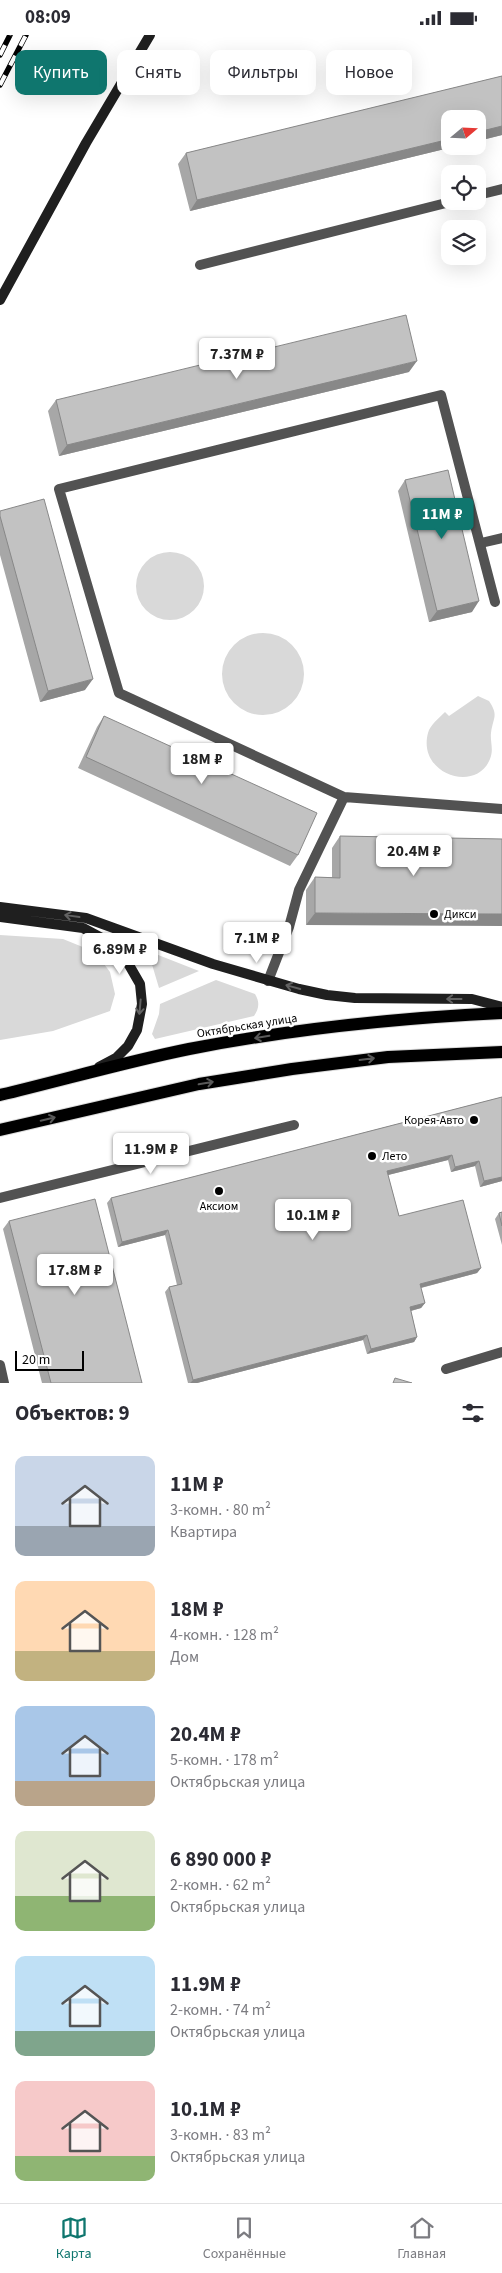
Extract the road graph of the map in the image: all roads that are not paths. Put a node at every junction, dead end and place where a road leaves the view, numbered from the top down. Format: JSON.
{"nodes":[{"id":1,"x":150,"y":35,"type":"edge"},
{"id":2,"x":502,"y":189,"type":"edge"},
{"id":3,"x":486,"y":193,"type":"edge"},
{"id":4,"x":441,"y":204,"type":"edge"},
{"id":5,"x":200,"y":265,"type":"dead end"},
{"id":6,"x":0,"y":300,"type":"edge"},
{"id":7,"x":502,"y":538,"type":"edge"},
{"id":8,"x":481,"y":543,"type":"junction"},
{"id":9,"x":495,"y":601,"type":"dead end"},
{"id":10,"x":344,"y":797,"type":"junction"},
{"id":11,"x":502,"y":809,"type":"edge"},
{"id":12,"x":0,"y":907,"type":"edge"},
{"id":13,"x":0,"y":917,"type":"edge"},
{"id":14,"x":268,"y":981,"type":"junction"},
{"id":15,"x":502,"y":1007,"type":"edge"},
{"id":16,"x":502,"y":1013,"type":"edge"},
{"id":17,"x":502,"y":1052,"type":"edge"},
{"id":18,"x":63,"y":1080,"type":"junction"},
{"id":19,"x":0,"y":1095,"type":"edge"},
{"id":20,"x":294,"y":1125,"type":"dead end"},
{"id":21,"x":0,"y":1130,"type":"edge"},
{"id":22,"x":0,"y":1198,"type":"edge"},
{"id":23,"x":502,"y":1352,"type":"edge"},
{"id":24,"x":0,"y":1365,"type":"edge"},
{"id":25,"x":446,"y":1369,"type":"dead end"},
{"id":26,"x":4,"y":1383,"type":"edge"}],
"edges":[{"from":1,"to":6,"type":"main road"},
{"from":2,"to":3,"type":"street"},
{"from":4,"to":5,"type":"street"},
{"from":7,"to":8,"type":"street"},
{"from":8,"to":9,"type":"street"},
{"from":8,"to":10,"type":"street"},
{"from":10,"to":11,"type":"street"},
{"from":10,"to":14,"type":"street"},
{"from":14,"to":12,"type":"main road","one_way":true},
{"from":13,"to":18,"type":"main road","one_way":true},
{"from":15,"to":14,"type":"main road","one_way":true},
{"from":16,"to":18,"type":"main road","name":"Октябрьская улица","one_way":true},
{"from":21,"to":17,"type":"main road","one_way":true},
{"from":18,"to":19,"type":"main road","name":"Октябрьская улица"},
{"from":20,"to":22,"type":"street"},
{"from":23,"to":25,"type":"street"},
{"from":24,"to":26,"type":"street"}]}
